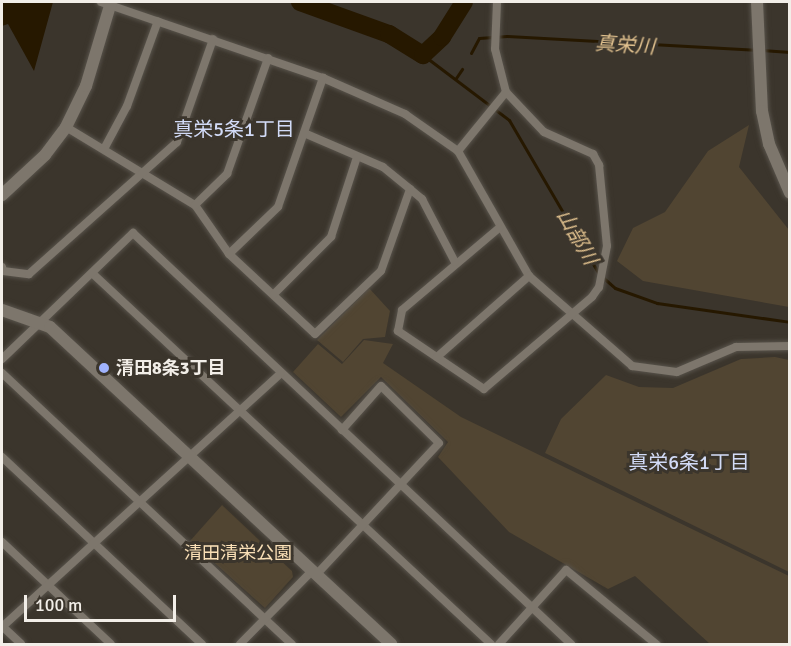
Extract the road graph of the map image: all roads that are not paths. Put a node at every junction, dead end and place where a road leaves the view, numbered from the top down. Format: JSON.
{"nodes":[{"id":1,"x":107,"y":2,"type":"edge"},
{"id":2,"x":497,"y":2,"type":"edge"},
{"id":3,"x":757,"y":2,"type":"edge"},
{"id":4,"x":158,"y":21,"type":"junction"},
{"id":5,"x":213,"y":39,"type":"junction"},
{"id":6,"x":268,"y":58,"type":"junction"},
{"id":7,"x":323,"y":78,"type":"junction"},
{"id":8,"x":504,"y":94,"type":"junction"},
{"id":9,"x":66,"y":127,"type":"junction"},
{"id":10,"x":304,"y":133,"type":"junction"},
{"id":11,"x":104,"y":149,"type":"junction"},
{"id":12,"x":458,"y":151,"type":"junction"},
{"id":13,"x":357,"y":157,"type":"junction"},
{"id":14,"x":145,"y":175,"type":"junction"},
{"id":15,"x":410,"y":189,"type":"junction"},
{"id":16,"x":789,"y":193,"type":"edge"},
{"id":17,"x":2,"y":195,"type":"edge"},
{"id":18,"x":195,"y":205,"type":"junction"},
{"id":19,"x":499,"y":228,"type":"junction"},
{"id":20,"x":230,"y":254,"type":"junction"},
{"id":21,"x":455,"y":262,"type":"junction"},
{"id":22,"x":2,"y":267,"type":"edge"},
{"id":23,"x":92,"y":273,"type":"junction"},
{"id":24,"x":529,"y":276,"type":"junction"},
{"id":25,"x":273,"y":294,"type":"junction"},
{"id":26,"x":2,"y":310,"type":"edge"},
{"id":27,"x":570,"y":315,"type":"junction"},
{"id":28,"x":41,"y":322,"type":"junction"},
{"id":29,"x":789,"y":346,"type":"edge"},
{"id":30,"x":437,"y":357,"type":"junction"},
{"id":31,"x":2,"y":359,"type":"edge"},
{"id":32,"x":2,"y":373,"type":"edge"},
{"id":33,"x":280,"y":373,"type":"junction"},
{"id":34,"x":239,"y":411,"type":"junction"},
{"id":35,"x":342,"y":430,"type":"junction"},
{"id":36,"x":2,"y":457,"type":"edge"},
{"id":37,"x":189,"y":457,"type":"junction"},
{"id":38,"x":402,"y":486,"type":"junction"},
{"id":39,"x":139,"y":501,"type":"junction"},
{"id":40,"x":363,"y":525,"type":"junction"},
{"id":41,"x":2,"y":542,"type":"edge"},
{"id":42,"x":94,"y":543,"type":"junction"},
{"id":43,"x":314,"y":573,"type":"junction"},
{"id":44,"x":48,"y":586,"type":"junction"},
{"id":45,"x":532,"y":609,"type":"junction"},
{"id":46,"x":265,"y":619,"type":"junction"},
{"id":47,"x":2,"y":627,"type":"edge"},
{"id":48,"x":21,"y":645,"type":"edge"},
{"id":49,"x":111,"y":645,"type":"edge"},
{"id":50,"x":202,"y":645,"type":"edge"},
{"id":51,"x":240,"y":645,"type":"edge"},
{"id":52,"x":292,"y":645,"type":"edge"},
{"id":53,"x":391,"y":645,"type":"edge"},
{"id":54,"x":491,"y":645,"type":"edge"},
{"id":55,"x":499,"y":645,"type":"edge"},
{"id":56,"x":571,"y":645,"type":"edge"},
{"id":57,"x":656,"y":645,"type":"edge"}],
"edges":[{"from":1,"to":4,"type":"street"},
{"from":1,"to":9,"type":"street"},
{"from":2,"to":8,"type":"street"},
{"from":3,"to":16,"type":"street"},
{"from":4,"to":5,"type":"street"},
{"from":4,"to":11,"type":"street"},
{"from":5,"to":6,"type":"street"},
{"from":5,"to":14,"type":"street"},
{"from":6,"to":7,"type":"street"},
{"from":6,"to":18,"type":"street"},
{"from":7,"to":10,"type":"street"},
{"from":7,"to":12,"type":"street"},
{"from":8,"to":12,"type":"street"},
{"from":8,"to":27,"type":"street"},
{"from":9,"to":11,"type":"street"},
{"from":9,"to":17,"type":"street"},
{"from":10,"to":13,"type":"street"},
{"from":10,"to":20,"type":"street"},
{"from":11,"to":14,"type":"street"},
{"from":12,"to":19,"type":"street"},
{"from":13,"to":15,"type":"street"},
{"from":13,"to":25,"type":"street"},
{"from":14,"to":18,"type":"street"},
{"from":14,"to":22,"type":"street"},
{"from":15,"to":21,"type":"street"},
{"from":15,"to":25,"type":"street"},
{"from":18,"to":20,"type":"street"},
{"from":19,"to":21,"type":"street"},
{"from":19,"to":24,"type":"street"},
{"from":20,"to":25,"type":"street"},
{"from":21,"to":30,"type":"street"},
{"from":23,"to":28,"type":"street"},
{"from":23,"to":33,"type":"street"},
{"from":23,"to":34,"type":"street"},
{"from":24,"to":27,"type":"street"},
{"from":24,"to":30,"type":"street"},
{"from":26,"to":28,"type":"street"},
{"from":27,"to":29,"type":"street"},
{"from":27,"to":30,"type":"street"},
{"from":28,"to":31,"type":"street"},
{"from":28,"to":37,"type":"street"},
{"from":32,"to":39,"type":"street"},
{"from":33,"to":34,"type":"street"},
{"from":33,"to":35,"type":"street"},
{"from":34,"to":37,"type":"street"},
{"from":34,"to":40,"type":"street"},
{"from":35,"to":38,"type":"street"},
{"from":35,"to":38,"type":"street"},
{"from":36,"to":42,"type":"street"},
{"from":37,"to":39,"type":"street"},
{"from":37,"to":43,"type":"street"},
{"from":38,"to":40,"type":"street"},
{"from":38,"to":45,"type":"street"},
{"from":39,"to":42,"type":"street"},
{"from":39,"to":46,"type":"street"},
{"from":40,"to":43,"type":"street"},
{"from":40,"to":54,"type":"street"},
{"from":41,"to":44,"type":"street"},
{"from":42,"to":44,"type":"street"},
{"from":42,"to":50,"type":"street"},
{"from":43,"to":46,"type":"street"},
{"from":43,"to":53,"type":"street"},
{"from":44,"to":47,"type":"street"},
{"from":44,"to":49,"type":"street"},
{"from":45,"to":55,"type":"street"},
{"from":45,"to":56,"type":"street"},
{"from":45,"to":57,"type":"street"},
{"from":46,"to":51,"type":"street"},
{"from":46,"to":52,"type":"street"},
{"from":47,"to":48,"type":"street"}]}
